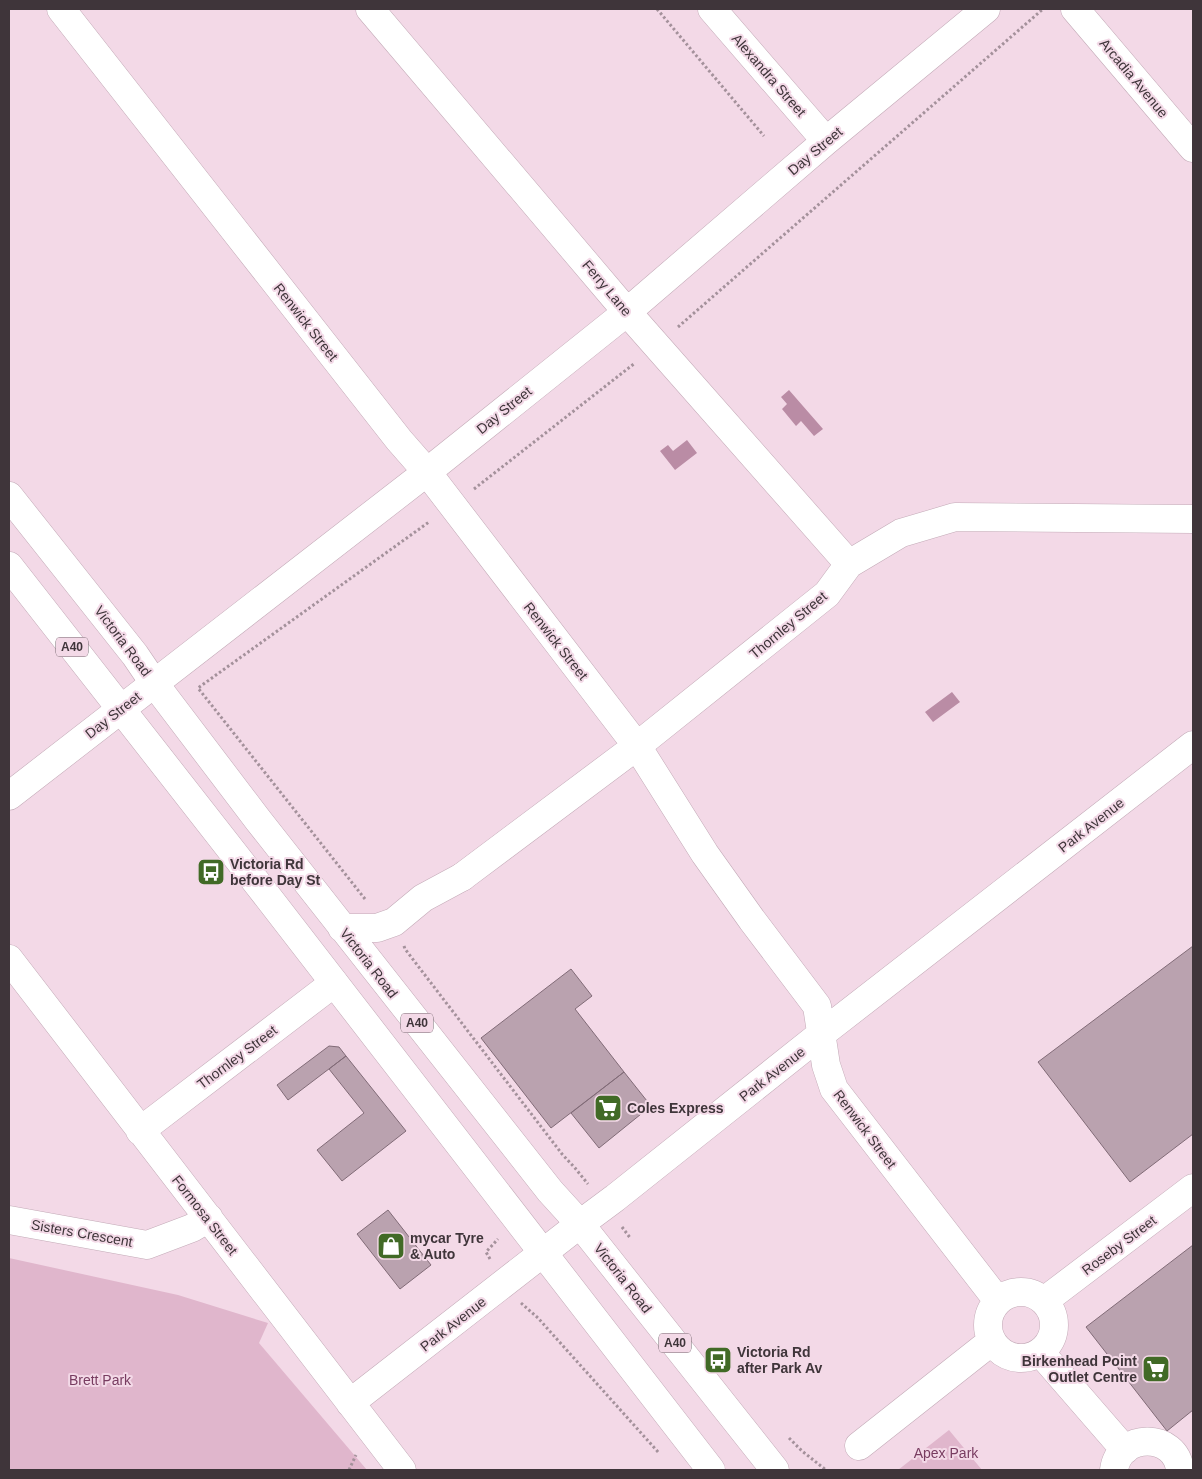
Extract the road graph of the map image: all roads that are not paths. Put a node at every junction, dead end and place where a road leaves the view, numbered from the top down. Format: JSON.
{"nodes":[{"id":1,"x":61,"y":9,"type":"edge"},
{"id":2,"x":370,"y":9,"type":"edge"},
{"id":3,"x":712,"y":9,"type":"edge"},
{"id":4,"x":986,"y":9,"type":"edge"},
{"id":5,"x":1075,"y":9,"type":"edge"},
{"id":6,"x":826,"y":141,"type":"junction"},
{"id":7,"x":1193,"y":148,"type":"edge"},
{"id":8,"x":627,"y":312,"type":"junction"},
{"id":9,"x":427,"y":472,"type":"junction"},
{"id":10,"x":9,"y":496,"type":"edge"},
{"id":11,"x":1193,"y":520,"type":"edge"},
{"id":12,"x":849,"y":564,"type":"junction"},
{"id":13,"x":9,"y":566,"type":"edge"},
{"id":14,"x":154,"y":683,"type":"junction"},
{"id":15,"x":120,"y":710,"type":"junction"},
{"id":16,"x":1193,"y":745,"type":"edge"},
{"id":17,"x":637,"y":746,"type":"junction"},
{"id":18,"x":9,"y":796,"type":"edge"},
{"id":19,"x":342,"y":928,"type":"junction"},
{"id":20,"x":9,"y":959,"type":"edge"},
{"id":21,"x":334,"y":983,"type":"junction"},
{"id":22,"x":820,"y":1035,"type":"junction"},
{"id":23,"x":140,"y":1131,"type":"junction"},
{"id":24,"x":1193,"y":1188,"type":"edge"},
{"id":25,"x":209,"y":1218,"type":"junction"},
{"id":26,"x":9,"y":1220,"type":"edge"},
{"id":27,"x":580,"y":1224,"type":"junction"},
{"id":28,"x":543,"y":1254,"type":"junction"},
{"id":29,"x":998,"y":1301,"type":"junction"},
{"id":30,"x":1044,"y":1301,"type":"junction"},
{"id":31,"x":992,"y":1341,"type":"junction"},
{"id":32,"x":1040,"y":1352,"type":"junction"},
{"id":33,"x":350,"y":1403,"type":"junction"},
{"id":34,"x":859,"y":1446,"type":"dead end"},
{"id":35,"x":1120,"y":1460,"type":"edge"},
{"id":36,"x":1184,"y":1466,"type":"edge"},
{"id":37,"x":402,"y":1470,"type":"edge"},
{"id":38,"x":711,"y":1470,"type":"edge"},
{"id":39,"x":775,"y":1470,"type":"edge"}],
"edges":[{"from":1,"to":9,"type":"main road","name":"Renwick Street"},
{"from":2,"to":8,"type":"main road","name":"Ferry Lane"},
{"from":3,"to":6,"type":"main road","name":"Alexandra Street"},
{"from":4,"to":6,"type":"main road","name":"Day Street"},
{"from":5,"to":7,"type":"main road","name":"Arcadia Avenue"},
{"from":6,"to":8,"type":"main road","name":"Day Street"},
{"from":8,"to":9,"type":"main road","name":"Day Street"},
{"from":8,"to":12,"type":"main road","name":"Ferry Lane"},
{"from":9,"to":14,"type":"main road","name":"Day Street"},
{"from":9,"to":17,"type":"main road","name":"Renwick Street"},
{"from":10,"to":14,"type":"main road","name":"Victoria Road","number":"A40"},
{"from":11,"to":12,"type":"main road","name":"Thornley Street"},
{"from":12,"to":17,"type":"main road","name":"Thornley Street"},
{"from":13,"to":15,"type":"main road","number":"A40"},
{"from":14,"to":15,"type":"main road","name":"Day Street"},
{"from":14,"to":19,"type":"main road","name":"Victoria Road","number":"A40"},
{"from":15,"to":18,"type":"main road","name":"Day Street"},
{"from":15,"to":21,"type":"main road","number":"A40"},
{"from":16,"to":22,"type":"main road","name":"Park Avenue"},
{"from":17,"to":19,"type":"main road","name":"Thornley Street"},
{"from":17,"to":22,"type":"main road","name":"Renwick Street"},
{"from":19,"to":27,"type":"main road","name":"Victoria Road","number":"A40"},
{"from":20,"to":23,"type":"main road","name":"Formosa Street"},
{"from":21,"to":23,"type":"main road","name":"Thornley Street"},
{"from":21,"to":28,"type":"main road","number":"A40"},
{"from":22,"to":27,"type":"main road","name":"Park Avenue"},
{"from":22,"to":29,"type":"main road","name":"Renwick Street"},
{"from":23,"to":25,"type":"main road","name":"Formosa Street"},
{"from":24,"to":30,"type":"main road","name":"Roseby Street"},
{"from":25,"to":26,"type":"main road","name":"Sisters Crescent"},
{"from":25,"to":33,"type":"main road","name":"Formosa Street"},
{"from":27,"to":28,"type":"main road","name":"Park Avenue"},
{"from":27,"to":39,"type":"main road","name":"Victoria Road","number":"A40"},
{"from":28,"to":33,"type":"main road","name":"Park Avenue"},
{"from":28,"to":38,"type":"main road","number":"A40"},
{"from":29,"to":30,"type":"main road"},
{"from":29,"to":31,"type":"main road"},
{"from":30,"to":32,"type":"main road"},
{"from":31,"to":32,"type":"main road"},
{"from":31,"to":34,"type":"main road"},
{"from":32,"to":35,"type":"main road"},
{"from":33,"to":37,"type":"main road","name":"Formosa Street"},
{"from":35,"to":36,"type":"main road"}]}
